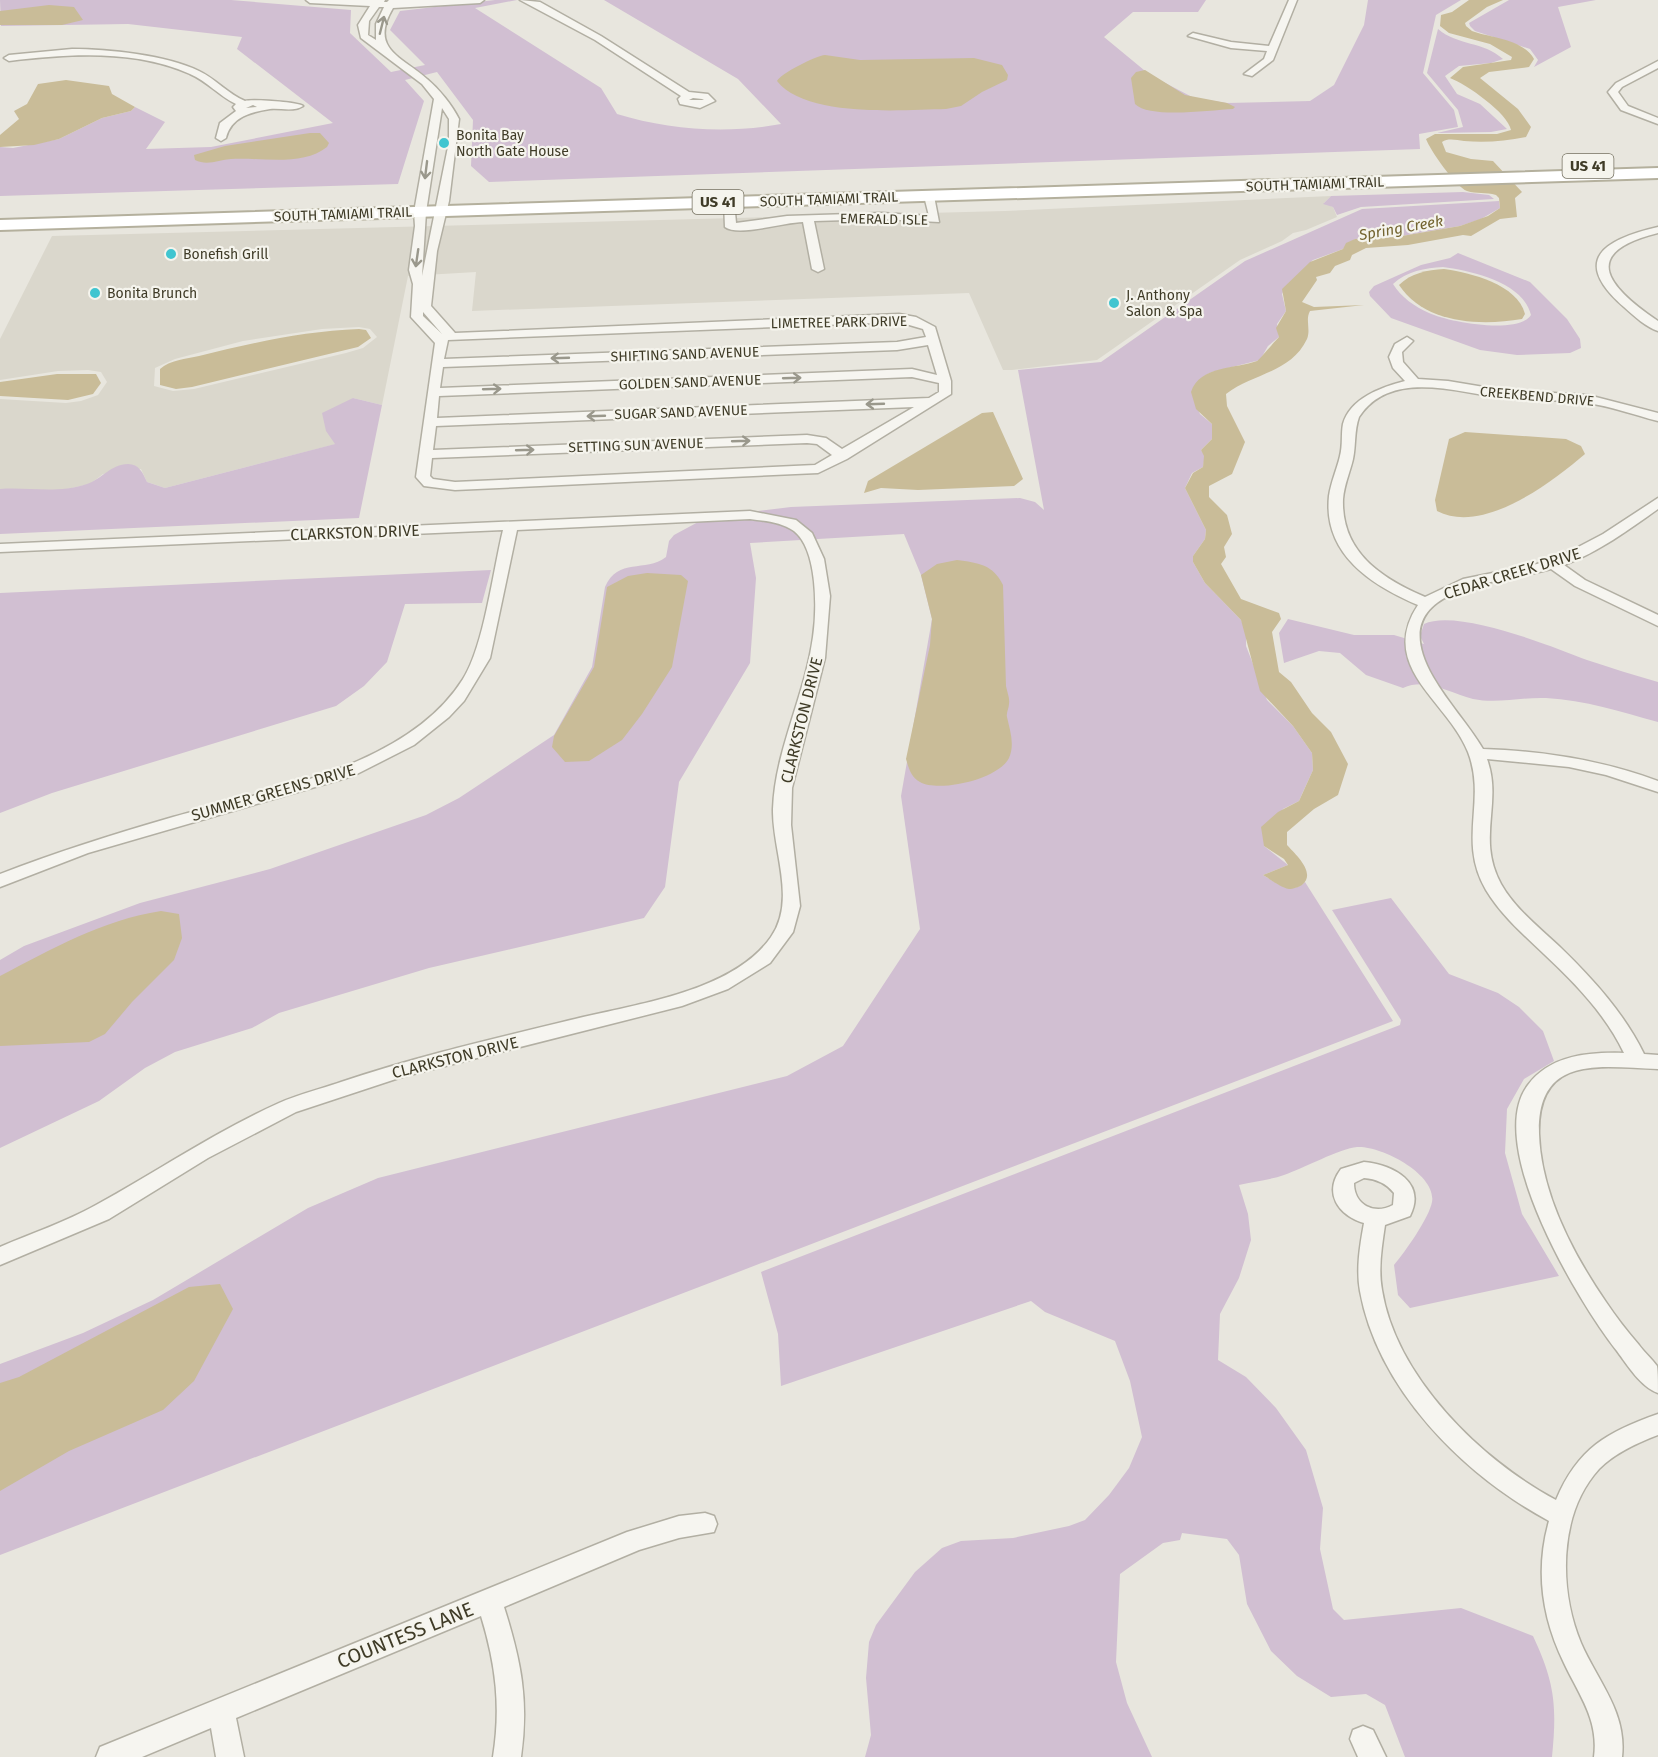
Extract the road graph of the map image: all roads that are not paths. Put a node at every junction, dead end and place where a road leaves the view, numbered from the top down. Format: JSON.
{"nodes":[{"id":1,"x":310,"y":0,"type":"edge"},
{"id":2,"x":480,"y":0,"type":"edge"},
{"id":3,"x":524,"y":0,"type":"edge"},
{"id":4,"x":1293,"y":0,"type":"edge"},
{"id":5,"x":538,"y":2,"type":"edge"},
{"id":6,"x":385,"y":3,"type":"edge"},
{"id":7,"x":1193,"y":36,"type":"dead end"},
{"id":8,"x":5,"y":48,"type":"dead end"},
{"id":9,"x":1272,"y":48,"type":"junction"},
{"id":10,"x":385,"y":51,"type":"junction"},
{"id":11,"x":9,"y":58,"type":"junction"},
{"id":12,"x":1658,"y":64,"type":"edge"},
{"id":13,"x":0,"y":65,"type":"edge"},
{"id":14,"x":1249,"y":74,"type":"dead end"},
{"id":15,"x":688,"y":96,"type":"dead end"},
{"id":16,"x":439,"y":99,"type":"junction"},
{"id":17,"x":298,"y":106,"type":"dead end"},
{"id":18,"x":242,"y":107,"type":"junction"},
{"id":19,"x":1658,"y":121,"type":"edge"},
{"id":20,"x":221,"y":138,"type":"dead end"},
{"id":21,"x":1658,"y":163,"type":"edge"},
{"id":22,"x":1371,"y":172,"type":"junction"},
{"id":23,"x":1658,"y":172,"type":"edge"},
{"id":24,"x":1522,"y":173,"type":"junction"},
{"id":25,"x":1433,"y":175,"type":"junction"},
{"id":26,"x":1134,"y":189,"type":"junction"},
{"id":27,"x":928,"y":196,"type":"junction"},
{"id":28,"x":729,"y":202,"type":"junction"},
{"id":29,"x":442,"y":206,"type":"junction"},
{"id":30,"x":421,"y":207,"type":"junction"},
{"id":31,"x":0,"y":215,"type":"edge"},
{"id":32,"x":808,"y":220,"type":"junction"},
{"id":33,"x":0,"y":225,"type":"edge"},
{"id":34,"x":1658,"y":230,"type":"edge"},
{"id":35,"x":818,"y":269,"type":"dead end"},
{"id":36,"x":436,"y":320,"type":"junction"},
{"id":37,"x":421,"y":323,"type":"junction"},
{"id":38,"x":1658,"y":327,"type":"edge"},
{"id":39,"x":446,"y":339,"type":"junction"},
{"id":40,"x":933,"y":340,"type":"junction"},
{"id":41,"x":1407,"y":341,"type":"dead end"},
{"id":42,"x":437,"y":363,"type":"junction"},
{"id":43,"x":945,"y":381,"type":"junction"},
{"id":44,"x":1414,"y":383,"type":"junction"},
{"id":45,"x":434,"y":392,"type":"junction"},
{"id":46,"x":933,"y":402,"type":"junction"},
{"id":47,"x":1658,"y":417,"type":"edge"},
{"id":48,"x":429,"y":422,"type":"junction"},
{"id":49,"x":425,"y":454,"type":"junction"},
{"id":50,"x":842,"y":456,"type":"junction"},
{"id":51,"x":1658,"y":502,"type":"edge"},
{"id":52,"x":511,"y":525,"type":"junction"},
{"id":53,"x":0,"y":548,"type":"edge"},
{"id":54,"x":1553,"y":564,"type":"junction"},
{"id":55,"x":1426,"y":603,"type":"junction"},
{"id":56,"x":1658,"y":621,"type":"edge"},
{"id":57,"x":1477,"y":754,"type":"junction"},
{"id":58,"x":1658,"y":787,"type":"edge"},
{"id":59,"x":0,"y":881,"type":"edge"},
{"id":60,"x":1648,"y":1062,"type":"edge"},
{"id":61,"x":1375,"y":1218,"type":"dead end"},
{"id":62,"x":0,"y":1256,"type":"edge"},
{"id":63,"x":1658,"y":1383,"type":"edge"},
{"id":64,"x":1658,"y":1424,"type":"edge"},
{"id":65,"x":1561,"y":1515,"type":"junction"},
{"id":66,"x":705,"y":1524,"type":"dead end"},
{"id":67,"x":489,"y":1601,"type":"junction"},
{"id":68,"x":221,"y":1711,"type":"junction"},
{"id":69,"x":110,"y":1757,"type":"edge"},
{"id":70,"x":230,"y":1757,"type":"edge"},
{"id":71,"x":507,"y":1757,"type":"edge"},
{"id":72,"x":1608,"y":1757,"type":"edge"}],
"edges":[{"from":1,"to":6,"type":"street"},
{"from":2,"to":6,"type":"street"},
{"from":3,"to":5,"type":"street"},
{"from":4,"to":9,"type":"street"},
{"from":5,"to":15,"type":"street"},
{"from":10,"to":6,"type":"street","one_way":true},
{"from":6,"to":10,"type":"street"},
{"from":7,"to":9,"type":"street"},
{"from":8,"to":11,"type":"street"},
{"from":9,"to":14,"type":"street"},
{"from":10,"to":16,"type":"street"},
{"from":11,"to":13,"type":"street"},
{"from":11,"to":18,"type":"street"},
{"from":12,"to":19,"type":"street"},
{"from":16,"to":29,"type":"street"},
{"from":16,"to":30,"type":"street","one_way":true},
{"from":17,"to":18,"type":"street"},
{"from":18,"to":20,"type":"street"},
{"from":21,"to":24,"type":"main road","name":"SOUTH TAMIAMI TRAIL","number":"US 41"},
{"from":22,"to":25,"type":"main road","name":"SOUTH TAMIAMI TRAIL","number":"US 41"},
{"from":22,"to":26,"type":"main road"},
{"from":22,"to":29,"type":"main road","name":"SOUTH TAMIAMI TRAIL","number":"US 41"},
{"from":23,"to":24,"type":"main road","name":"SOUTH TAMIAMI TRAIL","number":"US 41"},
{"from":24,"to":25,"type":"main road","name":"SOUTH TAMIAMI TRAIL","number":"US 41"},
{"from":25,"to":26,"type":"main road","name":"SOUTH TAMIAMI TRAIL","number":"US 41"},
{"from":26,"to":27,"type":"main road","name":"SOUTH TAMIAMI TRAIL","number":"US 41"},
{"from":27,"to":28,"type":"main road","name":"SOUTH TAMIAMI TRAIL","number":"US 41"},
{"from":27,"to":32,"type":"street","name":"EMERALD ISLE"},
{"from":28,"to":29,"type":"main road","name":"SOUTH TAMIAMI TRAIL","number":"US 41"},
{"from":28,"to":32,"type":"street","name":"EMERALD ISLE"},
{"from":29,"to":30,"type":"main road","name":"SOUTH TAMIAMI TRAIL","number":"US 41"},
{"from":29,"to":36,"type":"street"},
{"from":30,"to":31,"type":"main road","name":"SOUTH TAMIAMI TRAIL","number":"US 41"},
{"from":30,"to":33,"type":"main road","name":"SOUTH TAMIAMI TRAIL","number":"US 41"},
{"from":30,"to":37,"type":"street","one_way":true},
{"from":32,"to":35,"type":"street"},
{"from":34,"to":38,"type":"street"},
{"from":36,"to":37,"type":"street"},
{"from":36,"to":39,"type":"street"},
{"from":37,"to":39,"type":"street"},
{"from":39,"to":40,"type":"street","name":"LIMETREE PARK DRIVE"},
{"from":39,"to":42,"type":"street"},
{"from":40,"to":42,"type":"street","name":"SHIFTING SAND AVENUE","one_way":true},
{"from":40,"to":43,"type":"street","name":"LIMETREE PARK DRIVE"},
{"from":41,"to":44,"type":"street"},
{"from":42,"to":45,"type":"street"},
{"from":45,"to":43,"type":"street","name":"GOLDEN SAND AVENUE","one_way":true},
{"from":43,"to":46,"type":"street"},
{"from":44,"to":47,"type":"street","name":"CREEKBEND DRIVE"},
{"from":44,"to":55,"type":"street","name":"CREEKBEND DRIVE"},
{"from":45,"to":48,"type":"street"},
{"from":46,"to":48,"type":"street","name":"SUGAR SAND AVENUE","one_way":true},
{"from":46,"to":50,"type":"street"},
{"from":48,"to":49,"type":"street"},
{"from":49,"to":50,"type":"street","name":"SETTING SUN AVENUE","one_way":true},
{"from":49,"to":50,"type":"street"},
{"from":51,"to":54,"type":"street","name":"CEDAR CREEK DRIVE"},
{"from":52,"to":53,"type":"street","name":"CLARKSTON DRIVE"},
{"from":52,"to":59,"type":"street","name":"SUMMER GREENS DRIVE"},
{"from":52,"to":62,"type":"street","name":"CLARKSTON DRIVE"},
{"from":54,"to":55,"type":"street","name":"CEDAR CREEK DRIVE"},
{"from":54,"to":56,"type":"street"},
{"from":55,"to":57,"type":"street","name":"CEDAR CREEK DRIVE"},
{"from":57,"to":58,"type":"street"},
{"from":57,"to":60,"type":"street","name":"CEDAR CREEK DRIVE"},
{"from":60,"to":63,"type":"street","name":"CEDAR CREEK DRIVE"},
{"from":61,"to":65,"type":"street"},
{"from":64,"to":65,"type":"street"},
{"from":65,"to":72,"type":"street"},
{"from":66,"to":67,"type":"street","name":"COUNTESS LANE"},
{"from":67,"to":68,"type":"street","name":"COUNTESS LANE"},
{"from":67,"to":71,"type":"street"},
{"from":68,"to":69,"type":"street","name":"COUNTESS LANE"},
{"from":68,"to":70,"type":"street"}]}
